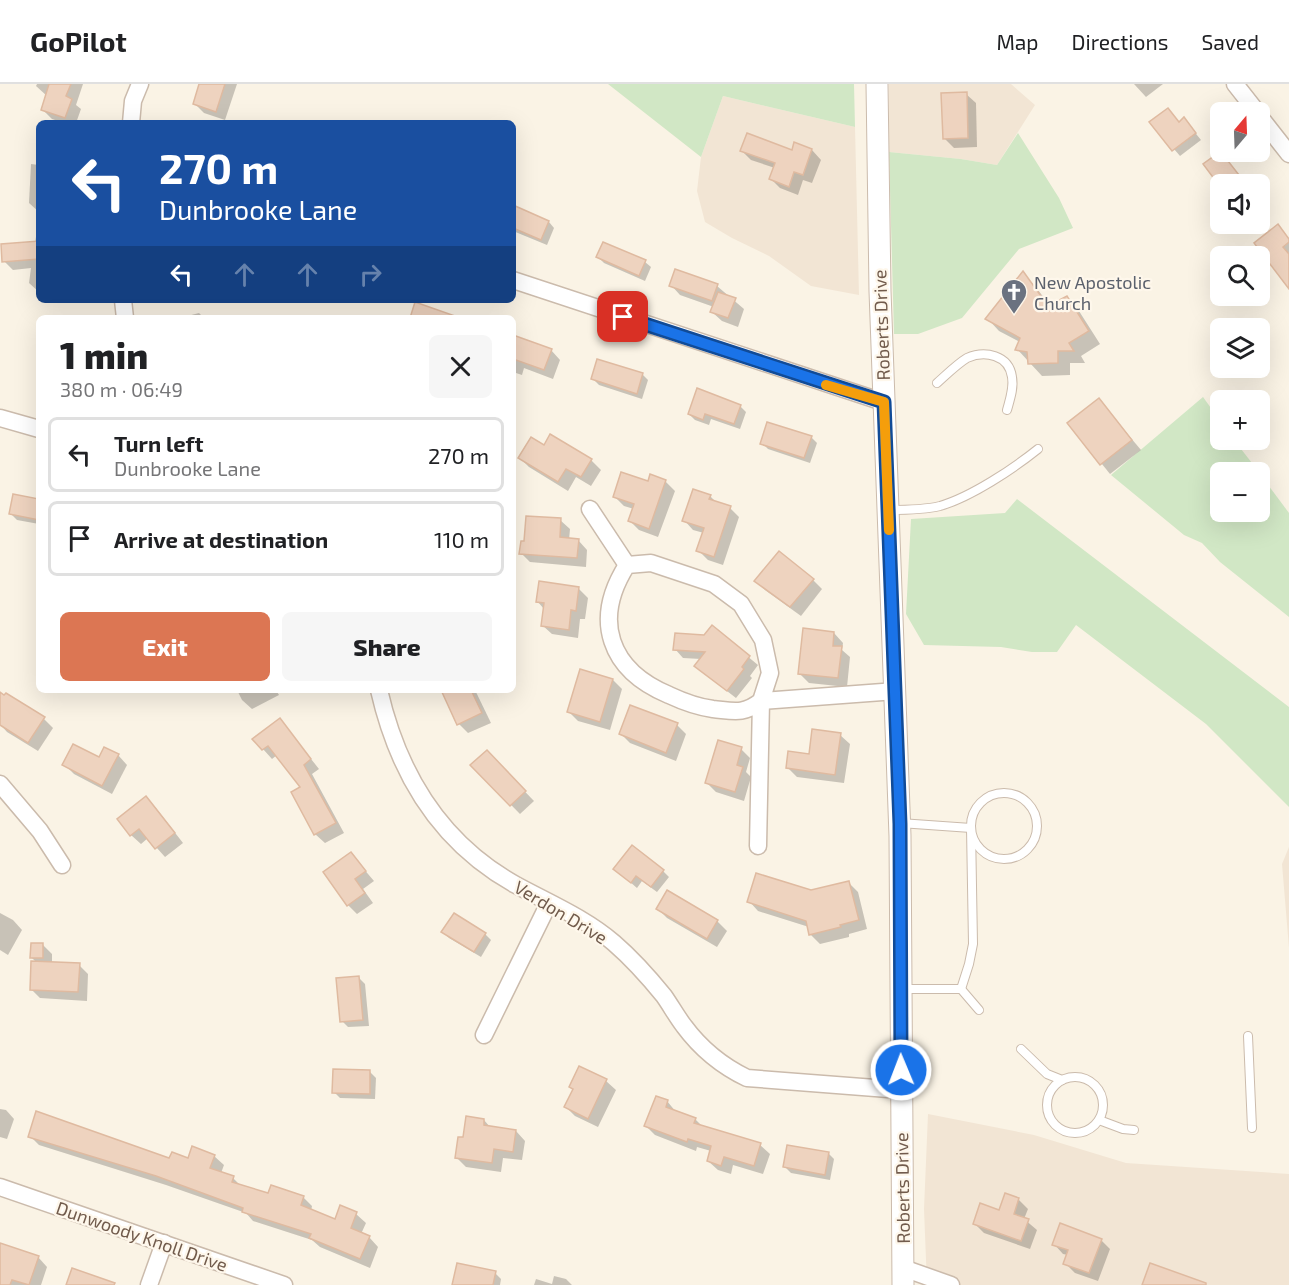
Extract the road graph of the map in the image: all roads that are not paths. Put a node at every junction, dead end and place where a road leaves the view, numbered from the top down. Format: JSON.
{"nodes":[{"id":1,"x":140,"y":84,"type":"edge"},
{"id":2,"x":877,"y":84,"type":"edge"},
{"id":3,"x":1235,"y":84,"type":"edge"},
{"id":4,"x":1249,"y":102,"type":"edge"},
{"id":5,"x":131,"y":120,"type":"edge"},
{"id":6,"x":1270,"y":130,"type":"edge"},
{"id":7,"x":1289,"y":154,"type":"edge"},
{"id":8,"x":516,"y":281,"type":"edge"},
{"id":9,"x":937,"y":383,"type":"dead end"},
{"id":10,"x":884,"y":402,"type":"junction"},
{"id":11,"x":1007,"y":410,"type":"dead end"},
{"id":12,"x":0,"y":418,"type":"edge"},
{"id":13,"x":36,"y":428,"type":"edge"},
{"id":14,"x":1038,"y":449,"type":"dead end"},
{"id":15,"x":590,"y":509,"type":"dead end"},
{"id":16,"x":888,"y":510,"type":"junction"},
{"id":17,"x":627,"y":565,"type":"junction"},
{"id":18,"x":896,"y":691,"type":"junction"},
{"id":19,"x":380,"y":693,"type":"edge"},
{"id":20,"x":760,"y":701,"type":"junction"},
{"id":21,"x":0,"y":784,"type":"edge"},
{"id":22,"x":900,"y":824,"type":"junction"},
{"id":23,"x":971,"y":828,"type":"junction"},
{"id":24,"x":758,"y":846,"type":"dead end"},
{"id":25,"x":62,"y":865,"type":"dead end"},
{"id":26,"x":549,"y":903,"type":"junction"},
{"id":27,"x":961,"y":988,"type":"junction"},
{"id":28,"x":900,"y":989,"type":"junction"},
{"id":29,"x":979,"y":1010,"type":"dead end"},
{"id":30,"x":484,"y":1035,"type":"dead end"},
{"id":31,"x":1248,"y":1036,"type":"dead end"},
{"id":32,"x":1021,"y":1049,"type":"dead end"},
{"id":33,"x":1062,"y":1080,"type":"junction"},
{"id":34,"x":901,"y":1090,"type":"junction"},
{"id":35,"x":1099,"y":1120,"type":"junction"},
{"id":36,"x":1252,"y":1128,"type":"dead end"},
{"id":37,"x":1134,"y":1130,"type":"dead end"},
{"id":38,"x":0,"y":1187,"type":"edge"},
{"id":39,"x":164,"y":1244,"type":"junction"},
{"id":40,"x":903,"y":1276,"type":"edge"},
{"id":41,"x":149,"y":1285,"type":"edge"},
{"id":42,"x":284,"y":1285,"type":"edge"},
{"id":43,"x":951,"y":1285,"type":"edge"}],
"edges":[{"from":1,"to":5,"type":"street"},
{"from":2,"to":10,"type":"street","name":"Roberts Drive"},
{"from":3,"to":4,"type":"street"},
{"from":6,"to":7,"type":"street"},
{"from":8,"to":10,"type":"street"},
{"from":9,"to":11,"type":"lane"},
{"from":10,"to":16,"type":"street","name":"Roberts Drive"},
{"from":12,"to":13,"type":"street"},
{"from":14,"to":16,"type":"lane"},
{"from":15,"to":17,"type":"street"},
{"from":16,"to":18,"type":"street","name":"Roberts Drive"},
{"from":17,"to":20,"type":"street"},
{"from":17,"to":20,"type":"street"},
{"from":18,"to":20,"type":"street"},
{"from":18,"to":22,"type":"street","name":"Roberts Drive"},
{"from":19,"to":26,"type":"street","name":"Verdon Drive"},
{"from":20,"to":24,"type":"street"},
{"from":21,"to":25,"type":"street"},
{"from":22,"to":23,"type":"lane"},
{"from":22,"to":28,"type":"street","name":"Roberts Drive"},
{"from":23,"to":23,"type":"lane"},
{"from":23,"to":27,"type":"lane"},
{"from":26,"to":30,"type":"street"},
{"from":26,"to":34,"type":"street","name":"Verdon Drive"},
{"from":27,"to":28,"type":"lane"},
{"from":27,"to":29,"type":"lane"},
{"from":28,"to":34,"type":"street","name":"Roberts Drive"},
{"from":31,"to":36,"type":"lane"},
{"from":32,"to":33,"type":"lane"},
{"from":33,"to":35,"type":"lane"},
{"from":33,"to":35,"type":"lane"},
{"from":34,"to":40,"type":"street","name":"Roberts Drive"},
{"from":35,"to":37,"type":"lane"},
{"from":38,"to":39,"type":"street","name":"Dunwoody Knoll Drive"},
{"from":39,"to":41,"type":"street"},
{"from":39,"to":42,"type":"street","name":"Dunwoody Knoll Drive"},
{"from":40,"to":43,"type":"street"}]}
